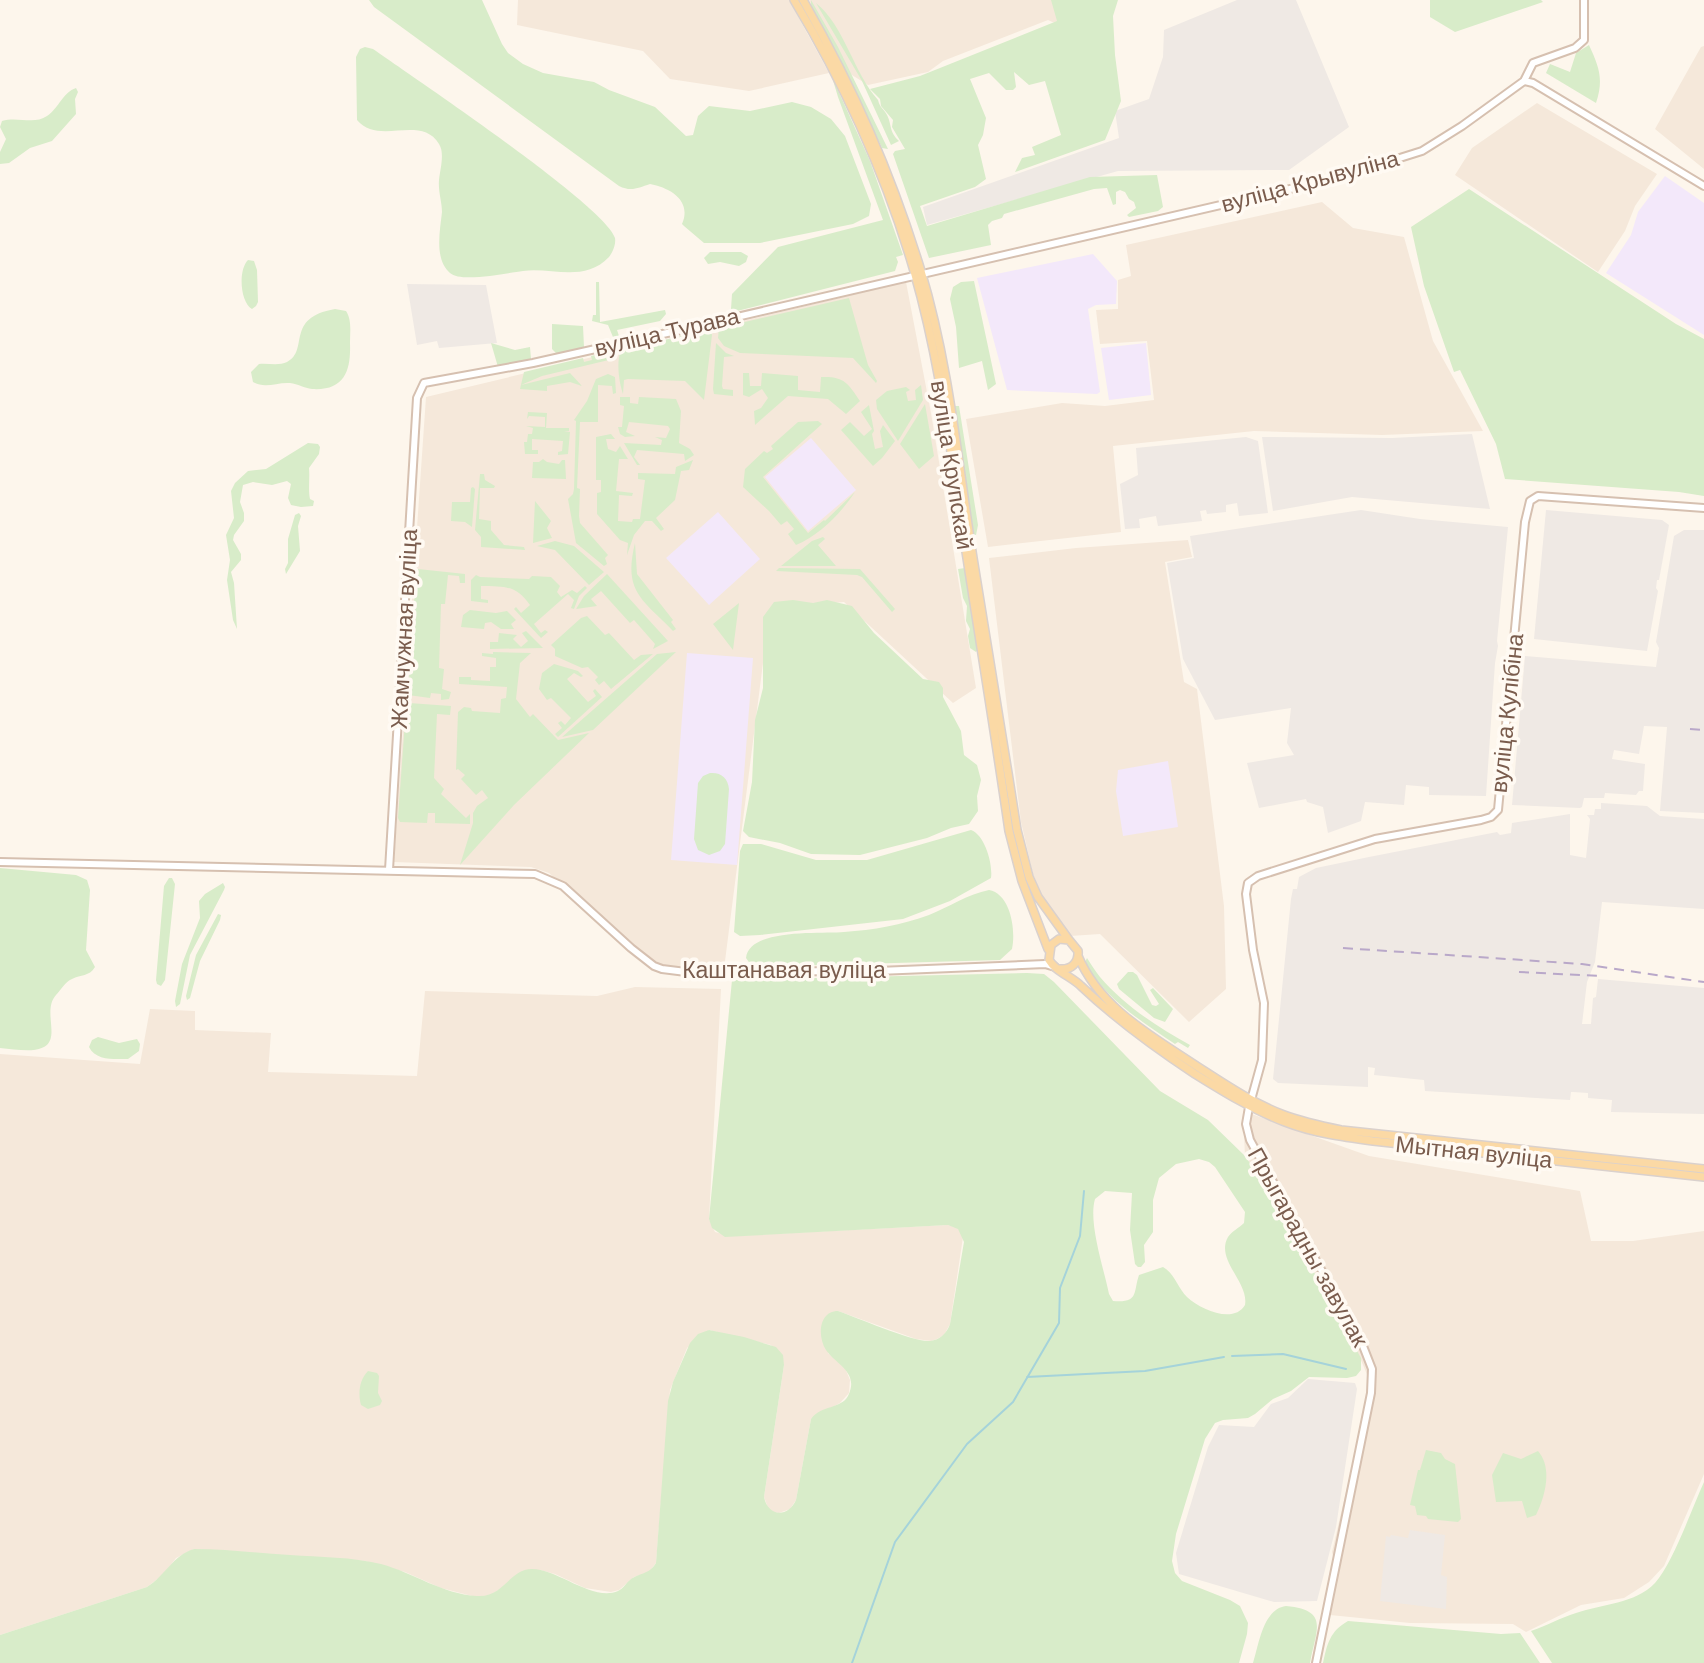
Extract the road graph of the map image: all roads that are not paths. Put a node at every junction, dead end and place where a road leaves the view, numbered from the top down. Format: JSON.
{"nodes":[{"id":1,"x":794,"y":0,"type":"edge"},
{"id":2,"x":1584,"y":0,"type":"edge"},
{"id":3,"x":805,"y":1,"type":"edge"},
{"id":4,"x":1524,"y":82,"type":"junction"},
{"id":5,"x":1704,"y":187,"type":"edge"},
{"id":6,"x":918,"y":274,"type":"junction"},
{"id":7,"x":420,"y":387,"type":"joint"},
{"id":8,"x":1704,"y":508,"type":"edge"},
{"id":9,"x":0,"y":862,"type":"edge"},
{"id":10,"x":389,"y":870,"type":"junction"},
{"id":11,"x":1069,"y":940,"type":"junction"},
{"id":12,"x":1048,"y":952,"type":"junction"},
{"id":13,"x":1078,"y":956,"type":"junction"},
{"id":14,"x":1045,"y":964,"type":"junction"},
{"id":15,"x":1057,"y":968,"type":"junction"},
{"id":16,"x":1250,"y":1103,"type":"junction"},
{"id":17,"x":1704,"y":1169,"type":"edge"},
{"id":18,"x":1704,"y":1177,"type":"edge"},
{"id":19,"x":1316,"y":1663,"type":"edge"}],
"edges":[{"from":1,"to":6,"type":"main road","name":"вуліца Крупскай"},
{"from":2,"to":4,"type":"main road","name":"вуліца Крывуліна"},
{"from":3,"to":6,"type":"main road","name":"вуліца Крупскай"},
{"from":4,"to":5,"type":"main road"},
{"from":4,"to":6,"type":"main road","name":"вуліца Крывуліна"},
{"from":6,"to":7,"type":"main road","name":"вуліца Турава"},
{"from":6,"to":11,"type":"main road","name":"вуліца Крупскай"},
{"from":6,"to":12,"type":"main road","name":"вуліца Крупскай"},
{"from":7,"to":10,"type":"main road","name":"Жамчужная вуліца"},
{"from":8,"to":16,"type":"main road","name":"вуліца Кулібіна"},
{"from":9,"to":10,"type":"main road","name":"Каштанавая вуліца"},
{"from":10,"to":14,"type":"main road","name":"Каштанавая вуліца"},
{"from":11,"to":12,"type":"main road"},
{"from":11,"to":13,"type":"main road"},
{"from":12,"to":14,"type":"main road"},
{"from":12,"to":15,"type":"main road"},
{"from":13,"to":15,"type":"main road"},
{"from":13,"to":16,"type":"main road"},
{"from":14,"to":15,"type":"main road","name":"Каштанавая вуліца"},
{"from":15,"to":16,"type":"main road"},
{"from":16,"to":17,"type":"main road","name":"Мытная вуліца"},
{"from":16,"to":18,"type":"main road","name":"Мытная вуліца"},
{"from":16,"to":19,"type":"main road","name":"Прыгарадны завулак"}]}
